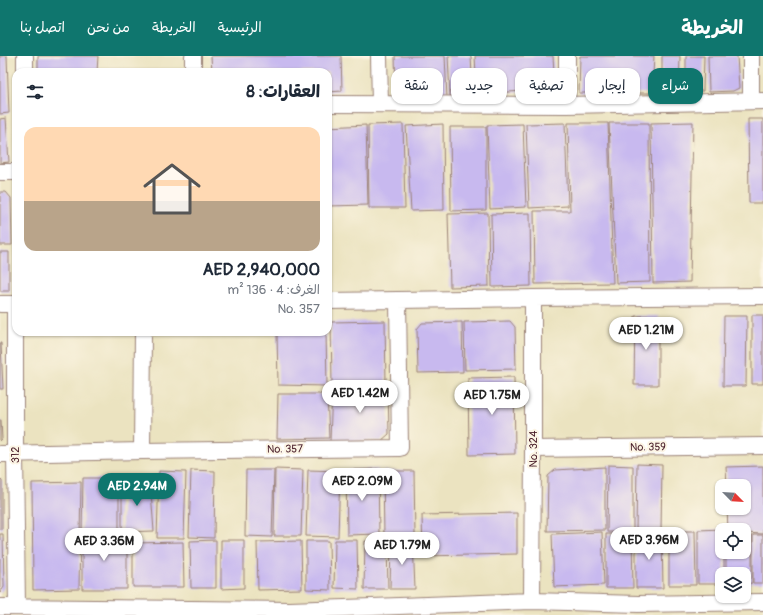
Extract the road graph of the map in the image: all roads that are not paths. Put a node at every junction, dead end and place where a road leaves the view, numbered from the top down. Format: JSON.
{"nodes":[{"id":1,"x":25,"y":56,"type":"edge"},
{"id":2,"x":193,"y":56,"type":"edge"},
{"id":3,"x":379,"y":56,"type":"edge"},
{"id":4,"x":567,"y":56,"type":"edge"},
{"id":5,"x":751,"y":56,"type":"edge"},
{"id":6,"x":25,"y":68,"type":"edge"},
{"id":7,"x":193,"y":68,"type":"edge"},
{"id":8,"x":757,"y":101,"type":"edge"},
{"id":9,"x":332,"y":104,"type":"edge"},
{"id":10,"x":380,"y":104,"type":"junction"},
{"id":11,"x":567,"y":105,"type":"junction"},
{"id":12,"x":0,"y":172,"type":"edge"},
{"id":13,"x":12,"y":172,"type":"edge"},
{"id":14,"x":763,"y":296,"type":"edge"},
{"id":15,"x":533,"y":298,"type":"junction"},
{"id":16,"x":398,"y":300,"type":"junction"},
{"id":17,"x":332,"y":301,"type":"edge"},
{"id":18,"x":10,"y":304,"type":"edge"},
{"id":19,"x":143,"y":336,"type":"edge"},
{"id":20,"x":763,"y":446,"type":"edge"},
{"id":21,"x":533,"y":449,"type":"junction"},
{"id":22,"x":142,"y":451,"type":"junction"},
{"id":23,"x":8,"y":454,"type":"edge"},
{"id":24,"x":532,"y":601,"type":"junction"},
{"id":25,"x":763,"y":602,"type":"edge"},
{"id":26,"x":17,"y":606,"type":"junction"},
{"id":27,"x":0,"y":607,"type":"edge"},
{"id":28,"x":638,"y":610,"type":"edge"},
{"id":29,"x":290,"y":612,"type":"edge"}],
"edges":[{"from":1,"to":6,"type":"street"},
{"from":2,"to":7,"type":"street"},
{"from":3,"to":10,"type":"street"},
{"from":4,"to":11,"type":"street"},
{"from":5,"to":8,"type":"street"},
{"from":8,"to":11,"type":"street"},
{"from":9,"to":10,"type":"street"},
{"from":10,"to":11,"type":"street"},
{"from":12,"to":13,"type":"street"},
{"from":14,"to":15,"type":"street"},
{"from":15,"to":16,"type":"street"},
{"from":15,"to":21,"type":"street","name":"No. 324"},
{"from":16,"to":17,"type":"street"},
{"from":16,"to":22,"type":"street","name":"No. 357"},
{"from":18,"to":23,"type":"street","name":"312"},
{"from":19,"to":22,"type":"street"},
{"from":20,"to":21,"type":"street","name":"No. 359"},
{"from":21,"to":24,"type":"street","name":"No. 324"},
{"from":22,"to":23,"type":"street"},
{"from":23,"to":26,"type":"street","name":"312"},
{"from":24,"to":28,"type":"street"},
{"from":24,"to":29,"type":"street"},
{"from":25,"to":28,"type":"street"},
{"from":26,"to":27,"type":"street"},
{"from":26,"to":29,"type":"street"}]}
